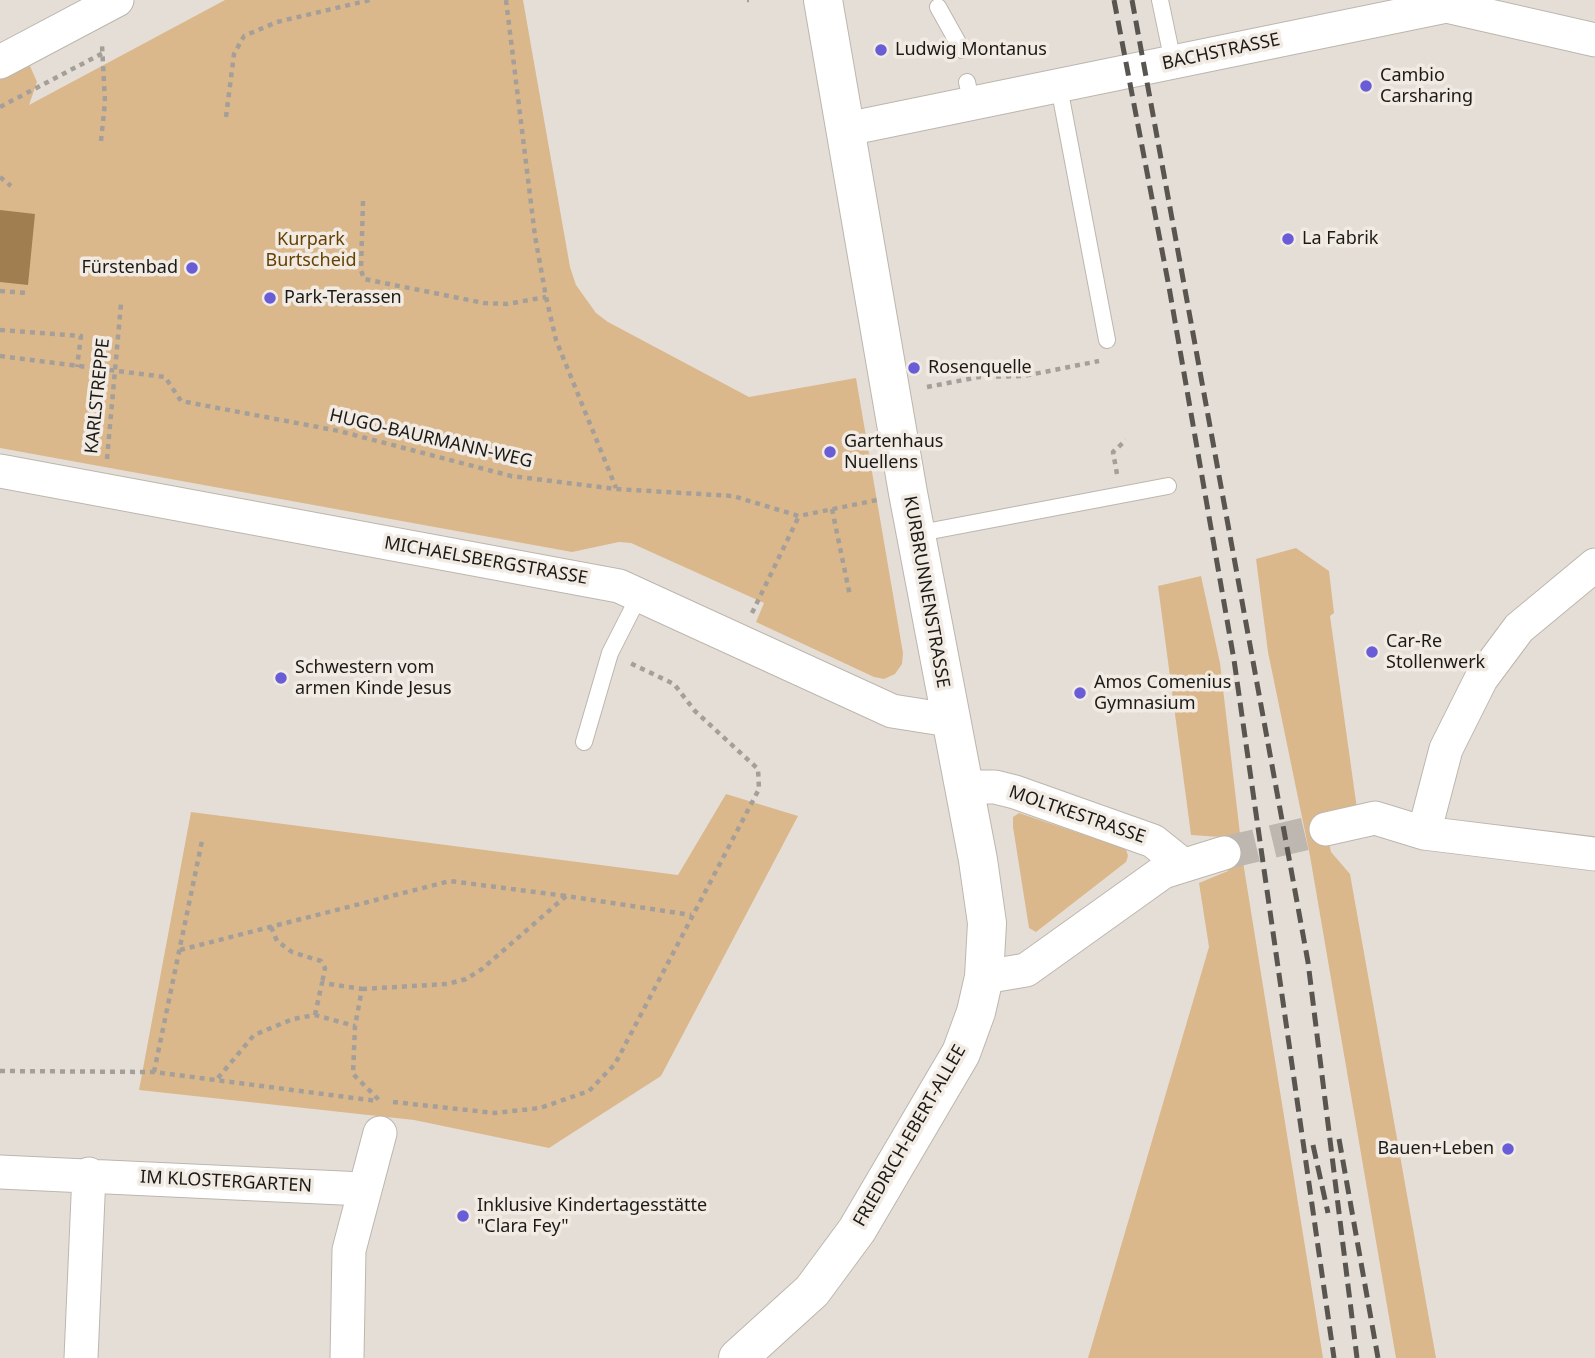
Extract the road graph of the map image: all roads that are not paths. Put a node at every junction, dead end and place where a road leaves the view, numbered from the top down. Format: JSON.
{"nodes":[{"id":1,"x":823,"y":0,"type":"edge"},
{"id":2,"x":1160,"y":0,"type":"edge"},
{"id":3,"x":107,"y":6,"type":"edge"},
{"id":4,"x":938,"y":7,"type":"dead end"},
{"id":5,"x":1595,"y":40,"type":"edge"},
{"id":6,"x":962,"y":50,"type":"dead end"},
{"id":7,"x":0,"y":62,"type":"edge"},
{"id":8,"x":1173,"y":62,"type":"junction"},
{"id":9,"x":1059,"y":87,"type":"junction"},
{"id":10,"x":846,"y":129,"type":"junction"},
{"id":11,"x":1107,"y":340,"type":"dead end"},
{"id":12,"x":0,"y":471,"type":"edge"},
{"id":13,"x":1168,"y":486,"type":"dead end"},
{"id":14,"x":915,"y":534,"type":"junction"},
{"id":15,"x":1595,"y":565,"type":"edge"},
{"id":16,"x":640,"y":594,"type":"junction"},
{"id":17,"x":949,"y":720,"type":"junction"},
{"id":18,"x":584,"y":742,"type":"dead end"},
{"id":19,"x":963,"y":787,"type":"junction"},
{"id":20,"x":1326,"y":829,"type":"tunnel mouth"},
{"id":21,"x":1424,"y":833,"type":"junction"},
{"id":22,"x":1224,"y":853,"type":"tunnel mouth"},
{"id":23,"x":1595,"y":853,"type":"edge"},
{"id":24,"x":1183,"y":865,"type":"junction"},
{"id":25,"x":984,"y":977,"type":"junction"},
{"id":26,"x":380,"y":1117,"type":"road end"},
{"id":27,"x":0,"y":1172,"type":"edge"},
{"id":28,"x":89,"y":1174,"type":"junction"},
{"id":29,"x":363,"y":1189,"type":"junction"},
{"id":30,"x":81,"y":1358,"type":"edge"},
{"id":31,"x":347,"y":1358,"type":"edge"},
{"id":32,"x":738,"y":1358,"type":"edge"}],
"edges":[{"from":1,"to":10,"type":"main road","name":"KURBRUNNENSTRASSE"},
{"from":2,"to":8,"type":"lane"},
{"from":3,"to":7,"type":"street"},
{"from":4,"to":6,"type":"lane"},
{"from":5,"to":8,"type":"street","name":"BACHSTRASSE"},
{"from":8,"to":9,"type":"street","name":"BACHSTRASSE"},
{"from":9,"to":10,"type":"street","name":"BACHSTRASSE"},
{"from":9,"to":11,"type":"lane"},
{"from":10,"to":14,"type":"main road","name":"KURBRUNNENSTRASSE"},
{"from":12,"to":16,"type":"street","name":"MICHAELSBERGSTRASSE"},
{"from":13,"to":14,"type":"lane"},
{"from":14,"to":17,"type":"main road","name":"KURBRUNNENSTRASSE"},
{"from":15,"to":21,"type":"street"},
{"from":16,"to":17,"type":"street","name":"MICHAELSBERGSTRASSE"},
{"from":16,"to":18,"type":"lane"},
{"from":17,"to":19,"type":"main road","name":"KURBRUNNENSTRASSE"},
{"from":19,"to":24,"type":"street","name":"MOLTKESTRASSE"},
{"from":19,"to":25,"type":"main road","name":"KURBRUNNENSTRASSE"},
{"from":20,"to":21,"type":"street"},
{"from":21,"to":23,"type":"street"},
{"from":22,"to":24,"type":"street"},
{"from":24,"to":25,"type":"street"},
{"from":25,"to":32,"type":"main road","name":"FRIEDRICH-EBERT-ALLEE"},
{"from":26,"to":29,"type":"street"},
{"from":27,"to":28,"type":"street","name":"IM KLOSTERGARTEN"},
{"from":28,"to":29,"type":"street","name":"IM KLOSTERGARTEN"},
{"from":28,"to":30,"type":"street"},
{"from":29,"to":31,"type":"street"}]}
